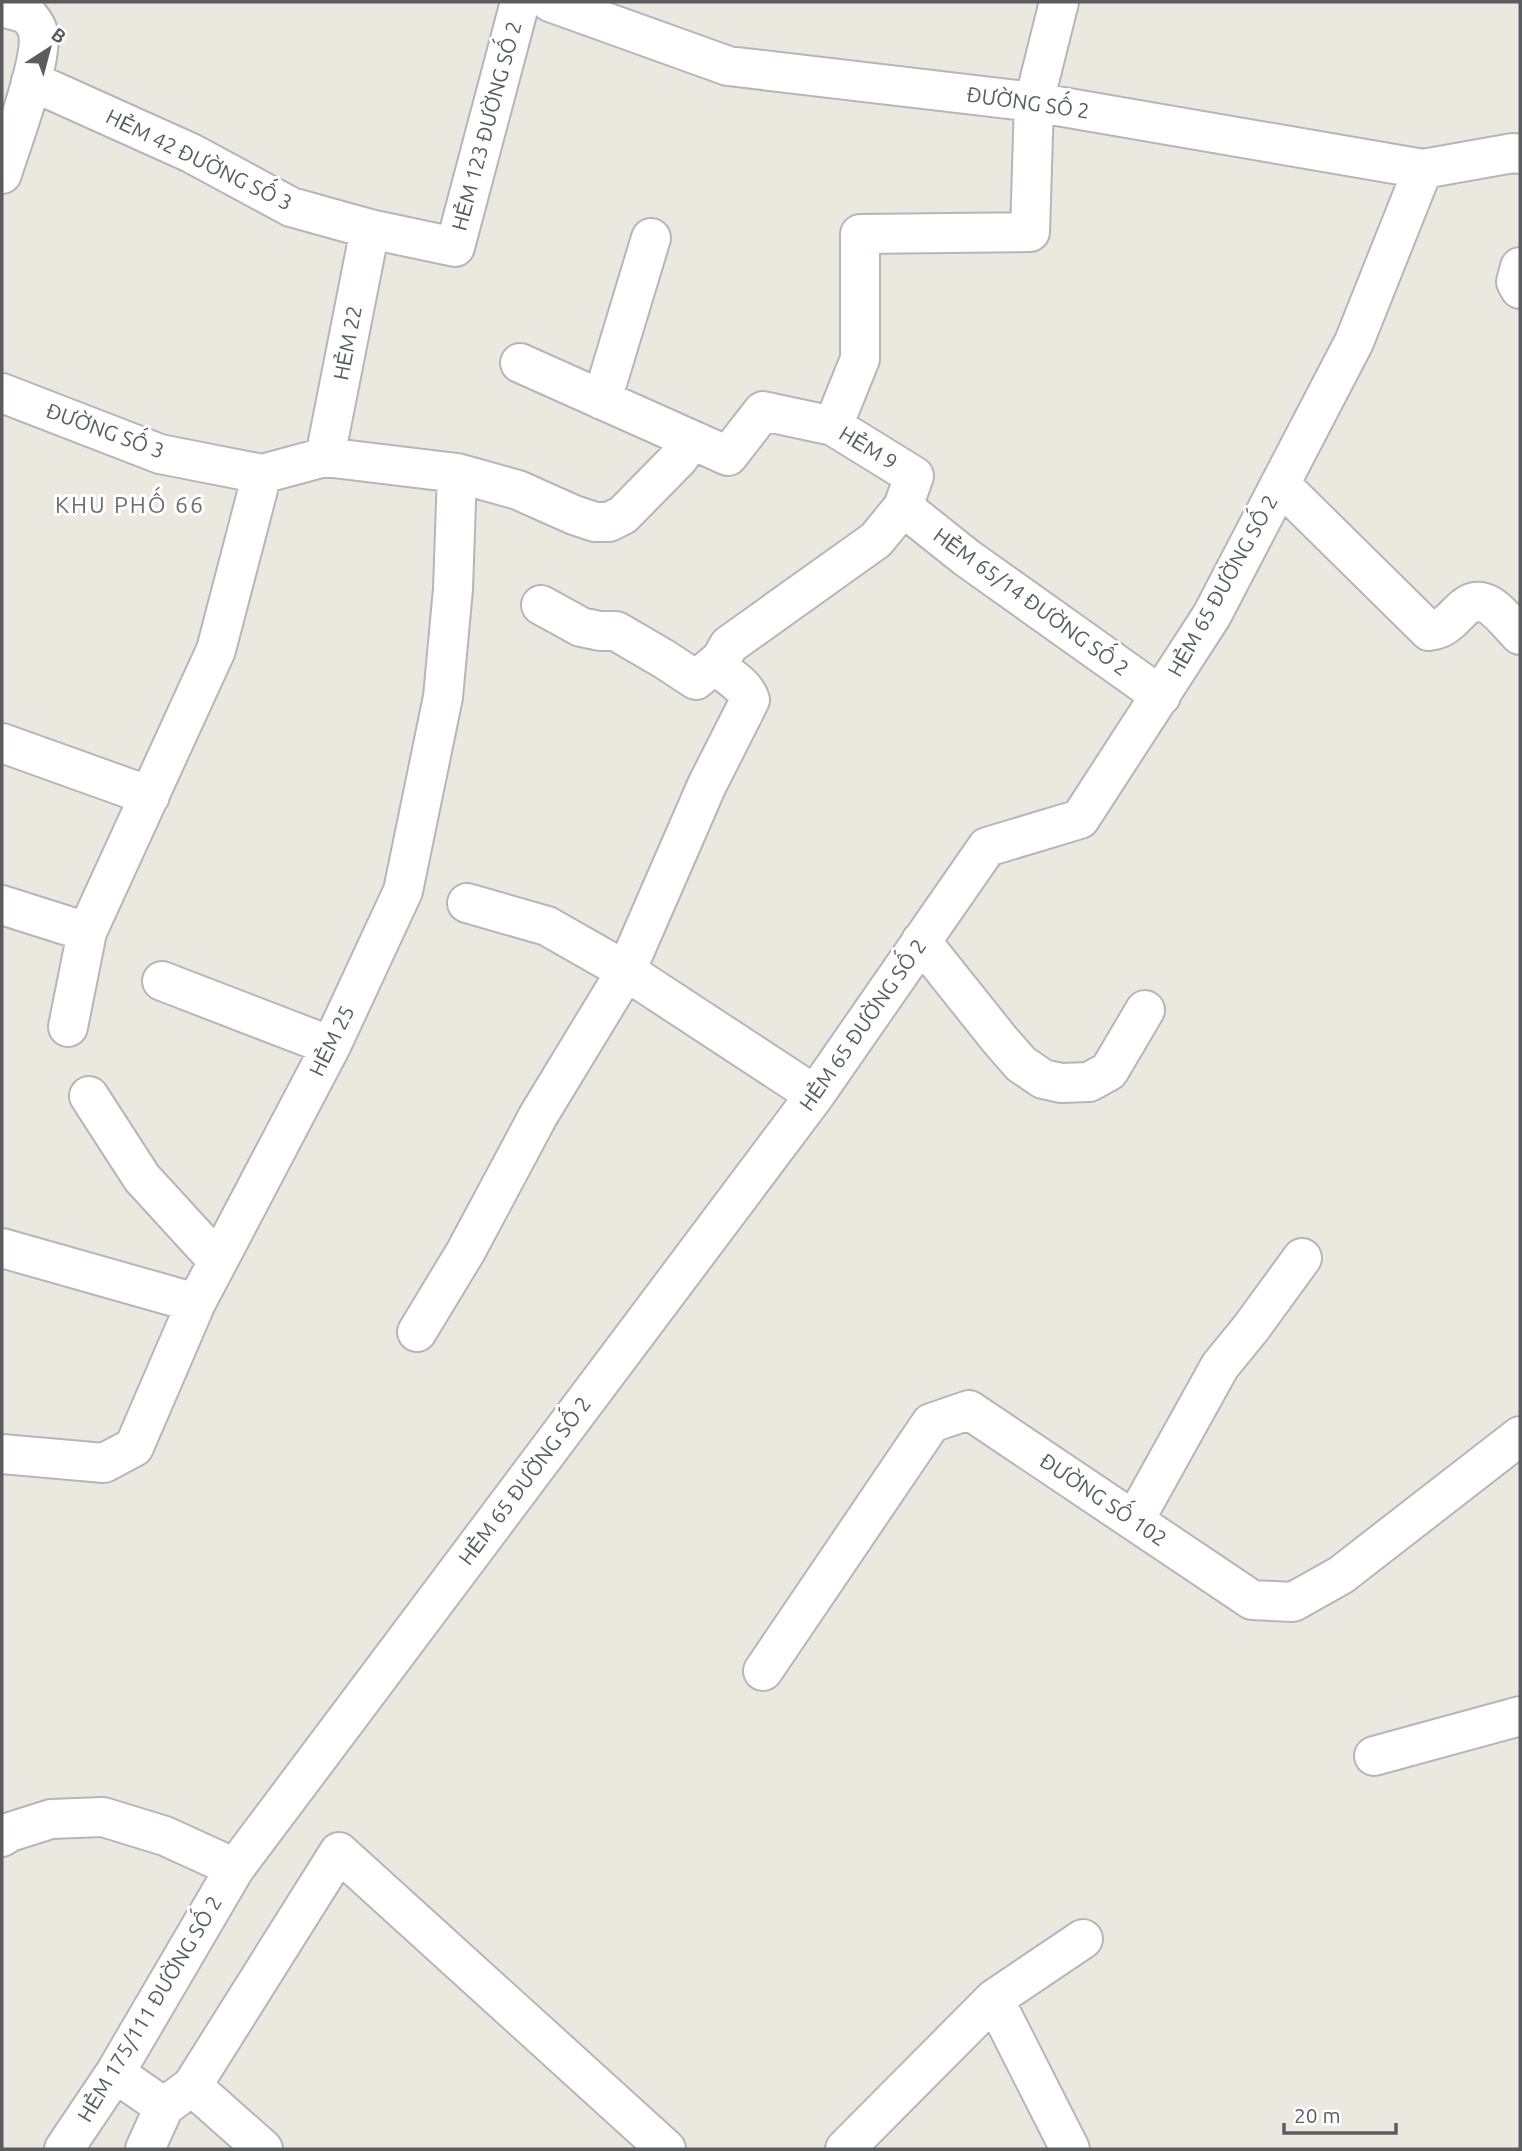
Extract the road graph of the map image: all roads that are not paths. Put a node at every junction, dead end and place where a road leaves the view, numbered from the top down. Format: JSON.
{"nodes":[{"id":1,"x":520,"y":2,"type":"edge"},
{"id":2,"x":550,"y":2,"type":"edge"},
{"id":3,"x":1059,"y":2,"type":"edge"},
{"id":4,"x":2,"y":7,"type":"edge"},
{"id":5,"x":31,"y":81,"type":"junction"},
{"id":6,"x":1034,"y":102,"type":"junction"},
{"id":7,"x":1518,"y":144,"type":"edge"},
{"id":8,"x":1423,"y":169,"type":"junction"},
{"id":9,"x":2,"y":174,"type":"edge"},
{"id":10,"x":370,"y":229,"type":"junction"},
{"id":11,"x":651,"y":238,"type":"dead end"},
{"id":12,"x":1520,"y":267,"type":"edge"},
{"id":13,"x":1520,"y":289,"type":"edge"},
{"id":14,"x":520,"y":363,"type":"dead end"},
{"id":15,"x":2,"y":393,"type":"edge"},
{"id":16,"x":602,"y":400,"type":"junction"},
{"id":17,"x":833,"y":426,"type":"junction"},
{"id":18,"x":692,"y":440,"type":"junction"},
{"id":19,"x":325,"y":457,"type":"junction"},
{"id":20,"x":457,"y":473,"type":"junction"},
{"id":21,"x":262,"y":474,"type":"junction"},
{"id":22,"x":1280,"y":484,"type":"junction"},
{"id":23,"x":903,"y":507,"type":"junction"},
{"id":24,"x":541,"y":605,"type":"dead end"},
{"id":25,"x":1520,"y":635,"type":"edge"},
{"id":26,"x":722,"y":659,"type":"junction"},
{"id":27,"x":1161,"y":696,"type":"junction"},
{"id":28,"x":2,"y":743,"type":"edge"},
{"id":29,"x":150,"y":796,"type":"junction"},
{"id":30,"x":467,"y":903,"type":"dead end"},
{"id":31,"x":2,"y":905,"type":"edge"},
{"id":32,"x":87,"y":932,"type":"junction"},
{"id":33,"x":921,"y":941,"type":"junction"},
{"id":34,"x":626,"y":971,"type":"junction"},
{"id":35,"x":162,"y":981,"type":"dead end"},
{"id":36,"x":1145,"y":1010,"type":"dead end"},
{"id":37,"x":68,"y":1027,"type":"dead end"},
{"id":38,"x":331,"y":1046,"type":"junction"},
{"id":39,"x":814,"y":1095,"type":"junction"},
{"id":40,"x":89,"y":1096,"type":"dead end"},
{"id":41,"x":2,"y":1248,"type":"edge"},
{"id":42,"x":1302,"y":1258,"type":"dead end"},
{"id":43,"x":218,"y":1261,"type":"junction"},
{"id":44,"x":196,"y":1303,"type":"junction"},
{"id":45,"x":417,"y":1332,"type":"dead end"},
{"id":46,"x":1520,"y":1436,"type":"edge"},
{"id":47,"x":2,"y":1454,"type":"edge"},
{"id":48,"x":1134,"y":1521,"type":"junction"},
{"id":49,"x":763,"y":1671,"type":"dead end"},
{"id":50,"x":1520,"y":1716,"type":"edge"},
{"id":51,"x":1374,"y":1756,"type":"dead end"},
{"id":52,"x":2,"y":1837,"type":"edge"},
{"id":53,"x":235,"y":1868,"type":"junction"},
{"id":54,"x":1083,"y":1940,"type":"dead end"},
{"id":55,"x":994,"y":1999,"type":"junction"},
{"id":56,"x":115,"y":2073,"type":"junction"},
{"id":57,"x":178,"y":2097,"type":"junction"},
{"id":58,"x":64,"y":2149,"type":"edge"},
{"id":59,"x":145,"y":2149,"type":"edge"},
{"id":60,"x":263,"y":2149,"type":"edge"},
{"id":61,"x":666,"y":2149,"type":"edge"},
{"id":62,"x":845,"y":2149,"type":"edge"},
{"id":63,"x":1070,"y":2149,"type":"edge"}],
"edges":[{"from":1,"to":10,"type":"street","name":"HẺM 123 ĐƯỜNG SỐ 2"},
{"from":2,"to":6,"type":"street","name":"ĐƯỜNG SỐ 2"},
{"from":3,"to":6,"type":"street"},
{"from":4,"to":5,"type":"street"},
{"from":5,"to":9,"type":"street"},
{"from":5,"to":10,"type":"street","name":"HẺM 42 ĐƯỜNG SỐ 3"},
{"from":6,"to":8,"type":"street","name":"ĐƯỜNG SỐ 2"},
{"from":6,"to":17,"type":"street"},
{"from":7,"to":8,"type":"street","name":"ĐƯỜNG SỐ 2"},
{"from":8,"to":22,"type":"street","name":"HẺM 65 ĐƯỜNG SỐ 2"},
{"from":10,"to":19,"type":"street","name":"HẺM 22"},
{"from":11,"to":16,"type":"street"},
{"from":12,"to":13,"type":"street"},
{"from":14,"to":16,"type":"street"},
{"from":15,"to":21,"type":"street","name":"ĐƯỜNG SỐ 3"},
{"from":16,"to":18,"type":"street"},
{"from":17,"to":18,"type":"street","name":"HẺM 9"},
{"from":17,"to":23,"type":"street","name":"HẺM 9"},
{"from":18,"to":20,"type":"street","name":"ĐƯỜNG SỐ 3"},
{"from":19,"to":20,"type":"street","name":"ĐƯỜNG SỐ 3"},
{"from":19,"to":21,"type":"street","name":"ĐƯỜNG SỐ 3"},
{"from":20,"to":38,"type":"street","name":"HẺM 25"},
{"from":21,"to":29,"type":"street"},
{"from":22,"to":25,"type":"street"},
{"from":22,"to":27,"type":"street","name":"HẺM 65 ĐƯỜNG SỐ 2"},
{"from":23,"to":26,"type":"street"},
{"from":23,"to":27,"type":"street","name":"HẺM 65/14 ĐƯỜNG SỐ 2"},
{"from":24,"to":26,"type":"street"},
{"from":26,"to":34,"type":"street"},
{"from":27,"to":33,"type":"street","name":"HẺM 65 ĐƯỜNG SỐ 2"},
{"from":28,"to":29,"type":"street"},
{"from":29,"to":32,"type":"street"},
{"from":30,"to":34,"type":"street"},
{"from":31,"to":32,"type":"street"},
{"from":32,"to":37,"type":"street"},
{"from":33,"to":36,"type":"street"},
{"from":33,"to":39,"type":"street","name":"HẺM 65 ĐƯỜNG SỐ 2"},
{"from":34,"to":39,"type":"street"},
{"from":34,"to":45,"type":"street"},
{"from":35,"to":38,"type":"street"},
{"from":38,"to":43,"type":"street","name":"HẺM 25"},
{"from":39,"to":53,"type":"street","name":"HẺM 65 ĐƯỜNG SỐ 2"},
{"from":40,"to":43,"type":"street"},
{"from":41,"to":44,"type":"street"},
{"from":42,"to":48,"type":"street"},
{"from":43,"to":44,"type":"street","name":"HẺM 25"},
{"from":44,"to":47,"type":"street","name":"HẺM 25"},
{"from":46,"to":48,"type":"street","name":"ĐƯỜNG SỐ 102"},
{"from":48,"to":49,"type":"street","name":"ĐƯỜNG SỐ 102"},
{"from":50,"to":51,"type":"street"},
{"from":52,"to":53,"type":"street"},
{"from":53,"to":56,"type":"street","name":"HẺM 175/111 ĐƯỜNG SỐ 2"},
{"from":54,"to":55,"type":"street"},
{"from":55,"to":62,"type":"street"},
{"from":55,"to":63,"type":"street"},
{"from":56,"to":57,"type":"street"},
{"from":56,"to":58,"type":"street","name":"HẺM 175/111 ĐƯỜNG SỐ 2"},
{"from":57,"to":59,"type":"street"},
{"from":57,"to":60,"type":"street"},
{"from":57,"to":61,"type":"street"}]}
